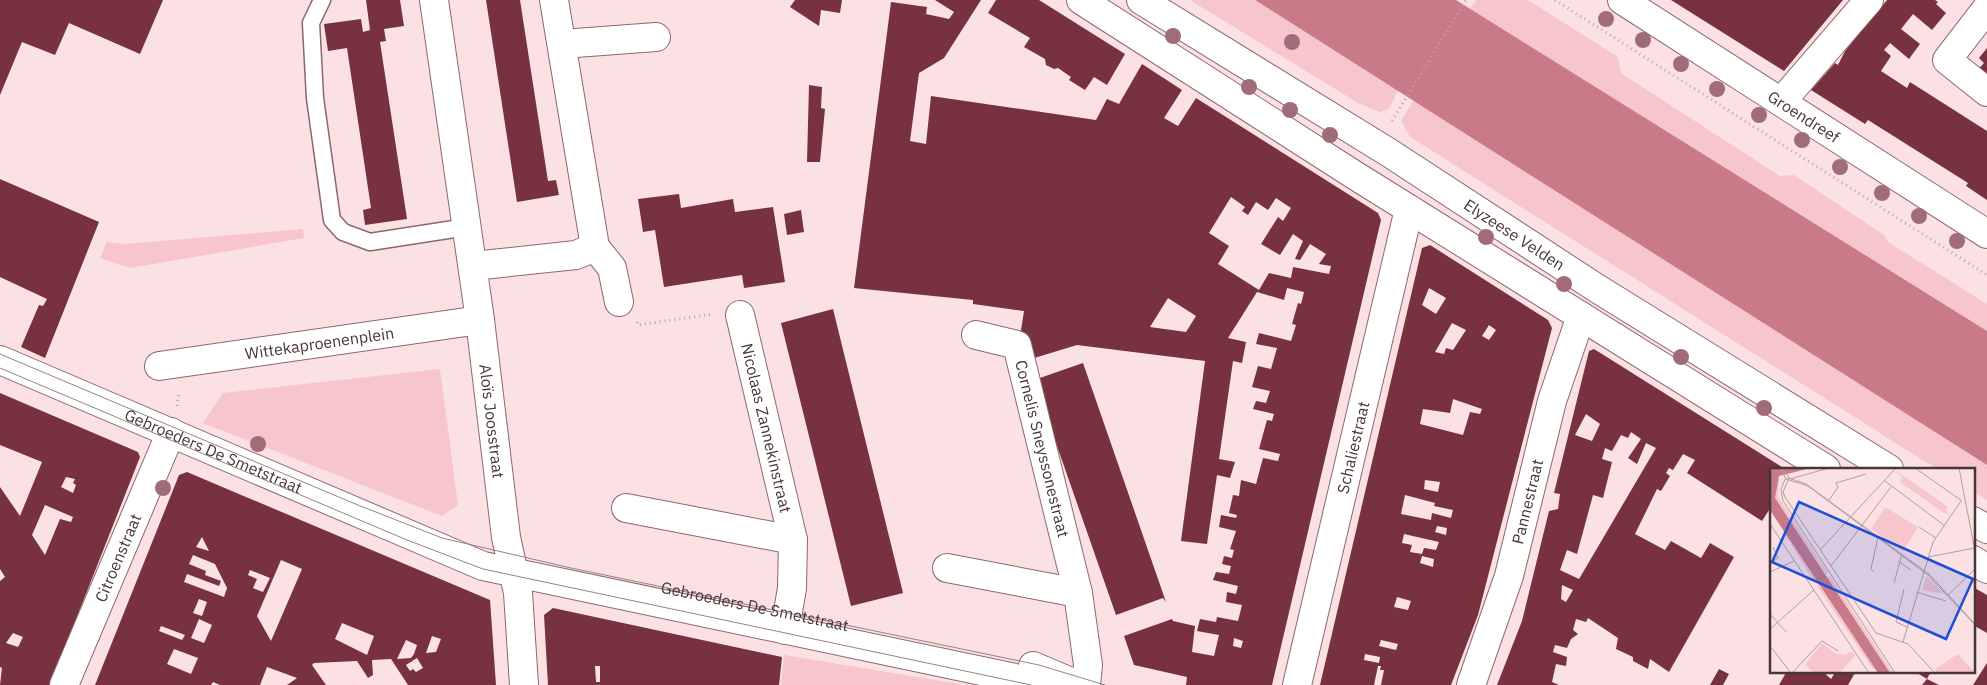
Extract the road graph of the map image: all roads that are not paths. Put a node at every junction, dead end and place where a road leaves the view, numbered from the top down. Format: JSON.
{"nodes":[{"id":1,"x":322,"y":0,"type":"edge"},
{"id":2,"x":434,"y":0,"type":"edge"},
{"id":3,"x":554,"y":0,"type":"edge"},
{"id":4,"x":1082,"y":0,"type":"edge"},
{"id":5,"x":1141,"y":0,"type":"edge"},
{"id":6,"x":1869,"y":0,"type":"edge"},
{"id":7,"x":1628,"y":2,"type":"edge"},
{"id":8,"x":1987,"y":8,"type":"edge"},
{"id":9,"x":656,"y":37,"type":"dead end"},
{"id":10,"x":562,"y":44,"type":"junction"},
{"id":11,"x":1227,"y":54,"type":"junction"},
{"id":12,"x":1211,"y":82,"type":"junction"},
{"id":13,"x":1987,"y":92,"type":"edge"},
{"id":14,"x":1781,"y":102,"type":"junction"},
{"id":15,"x":1409,"y":209,"type":"junction"},
{"id":16,"x":466,"y":227,"type":"junction"},
{"id":17,"x":1987,"y":234,"type":"edge"},
{"id":18,"x":595,"y":247,"type":"junction"},
{"id":19,"x":473,"y":266,"type":"junction"},
{"id":20,"x":619,"y":302,"type":"road end"},
{"id":21,"x":740,"y":316,"type":"road end"},
{"id":22,"x":1580,"y":316,"type":"junction"},
{"id":23,"x":480,"y":320,"type":"junction"},
{"id":24,"x":976,"y":335,"type":"dead end"},
{"id":25,"x":0,"y":360,"type":"edge"},
{"id":26,"x":172,"y":364,"type":"road end"},
{"id":27,"x":171,"y":432,"type":"junction"},
{"id":28,"x":1824,"y":468,"type":"edge"},
{"id":29,"x":1887,"y":468,"type":"edge"},
{"id":30,"x":626,"y":508,"type":"dead end"},
{"id":31,"x":1974,"y":522,"type":"edge"},
{"id":32,"x":1987,"y":529,"type":"edge"},
{"id":33,"x":793,"y":540,"type":"junction"},
{"id":34,"x":1974,"y":561,"type":"edge"},
{"id":35,"x":947,"y":568,"type":"dead end"},
{"id":36,"x":512,"y":569,"type":"junction"},
{"id":37,"x":1987,"y":569,"type":"edge"},
{"id":38,"x":1078,"y":593,"type":"junction"},
{"id":39,"x":787,"y":622,"type":"junction"},
{"id":40,"x":64,"y":685,"type":"edge"},
{"id":41,"x":524,"y":685,"type":"edge"},
{"id":42,"x":1048,"y":685,"type":"edge"},
{"id":43,"x":1078,"y":685,"type":"edge"},
{"id":44,"x":1086,"y":685,"type":"edge"},
{"id":45,"x":1297,"y":685,"type":"edge"},
{"id":46,"x":1471,"y":685,"type":"edge"}],
"edges":[{"from":1,"to":16,"type":"lane"},
{"from":2,"to":16,"type":"street","name":"Aloïs Joosstraat"},
{"from":3,"to":10,"type":"street"},
{"from":4,"to":12,"type":"street","name":"Elyzeese Velden"},
{"from":5,"to":11,"type":"street","name":"Elyzeese Velden"},
{"from":6,"to":14,"type":"street"},
{"from":7,"to":14,"type":"street","name":"Groendreef"},
{"from":8,"to":13,"type":"street"},
{"from":9,"to":10,"type":"street"},
{"from":10,"to":18,"type":"street"},
{"from":11,"to":12,"type":"lane"},
{"from":11,"to":29,"type":"street","name":"Elyzeese Velden"},
{"from":12,"to":15,"type":"street","name":"Elyzeese Velden"},
{"from":14,"to":17,"type":"street","name":"Groendreef"},
{"from":15,"to":22,"type":"street","name":"Elyzeese Velden"},
{"from":15,"to":45,"type":"street","name":"Schaliestraat"},
{"from":16,"to":19,"type":"street","name":"Aloïs Joosstraat"},
{"from":18,"to":19,"type":"street"},
{"from":18,"to":20,"type":"street"},
{"from":19,"to":23,"type":"street","name":"Aloïs Joosstraat"},
{"from":21,"to":33,"type":"street","name":"Nicolaas Zannekinstraat"},
{"from":22,"to":28,"type":"street","name":"Elyzeese Velden"},
{"from":22,"to":46,"type":"street","name":"Pannestraat"},
{"from":23,"to":26,"type":"street","name":"Wittekaproenenplein"},
{"from":23,"to":36,"type":"street","name":"Aloïs Joosstraat"},
{"from":24,"to":38,"type":"street","name":"Cornelis Sneyssonestraat"},
{"from":25,"to":27,"type":"street","name":"Gebroeders De Smetstraat"},
{"from":27,"to":36,"type":"street","name":"Gebroeders De Smetstraat"},
{"from":27,"to":40,"type":"street","name":"Citroenstraat"},
{"from":30,"to":33,"type":"street","name":"Nicolaas Zannekinstraat"},
{"from":31,"to":32,"type":"street"},
{"from":33,"to":39,"type":"street","name":"Nicolaas Zannekinstraat"},
{"from":34,"to":37,"type":"street"},
{"from":35,"to":38,"type":"street"},
{"from":36,"to":39,"type":"street","name":"Gebroeders De Smetstraat"},
{"from":36,"to":41,"type":"street","name":"Aloïs Joosstraat"},
{"from":38,"to":44,"type":"street","name":"Cornelis Sneyssonestraat"},
{"from":39,"to":42,"type":"street","name":"Gebroeders De Smetstraat"},
{"from":39,"to":43,"type":"street","name":"Gebroeders De Smetstraat"}]}
